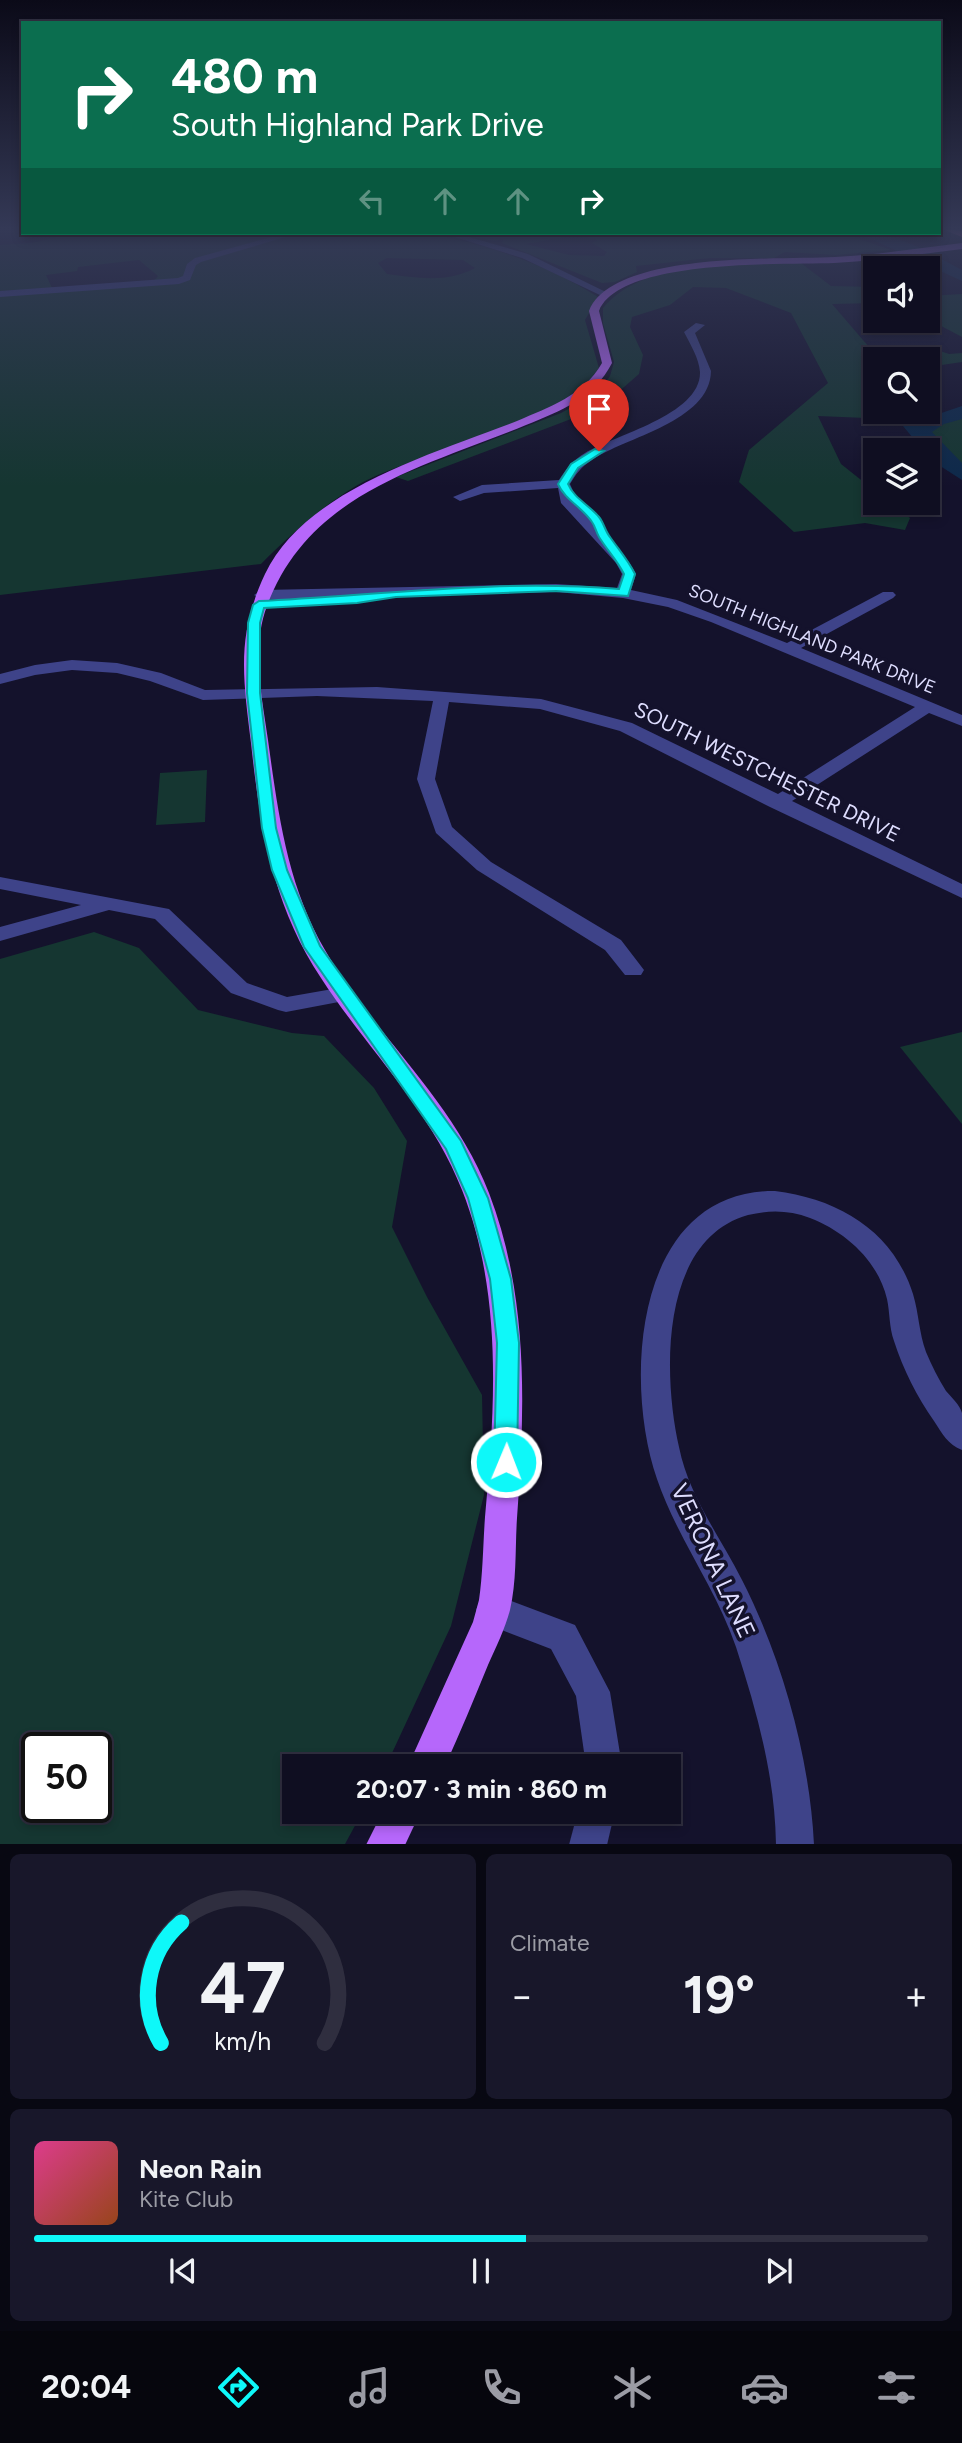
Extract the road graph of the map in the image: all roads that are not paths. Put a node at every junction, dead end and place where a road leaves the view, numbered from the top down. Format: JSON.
{"nodes":[{"id":1,"x":595,"y":315,"type":"edge"},
{"id":2,"x":701,"y":325,"type":"dead end"},
{"id":3,"x":565,"y":489,"type":"junction"},
{"id":4,"x":460,"y":496,"type":"dead end"},
{"id":5,"x":624,"y":593,"type":"junction"},
{"id":6,"x":888,"y":595,"type":"dead end"},
{"id":7,"x":261,"y":600,"type":"junction"},
{"id":8,"x":788,"y":649,"type":"junction"},
{"id":9,"x":0,"y":679,"type":"edge"},
{"id":10,"x":253,"y":693,"type":"junction"},
{"id":11,"x":442,"y":697,"type":"junction"},
{"id":12,"x":927,"y":707,"type":"junction"},
{"id":13,"x":962,"y":721,"type":"edge"},
{"id":14,"x":777,"y":803,"type":"junction"},
{"id":15,"x":0,"y":883,"type":"edge"},
{"id":16,"x":962,"y":892,"type":"edge"},
{"id":17,"x":106,"y":904,"type":"junction"},
{"id":18,"x":0,"y":934,"type":"edge"},
{"id":19,"x":633,"y":971,"type":"dead end"},
{"id":20,"x":344,"y":994,"type":"junction"},
{"id":21,"x":962,"y":1437,"type":"edge"},
{"id":22,"x":493,"y":1610,"type":"junction"},
{"id":23,"x":432,"y":1754,"type":"edge"},
{"id":24,"x":602,"y":1754,"type":"edge"},
{"id":25,"x":396,"y":1824,"type":"edge"},
{"id":26,"x":594,"y":1824,"type":"edge"},
{"id":27,"x":385,"y":1844,"type":"edge"},
{"id":28,"x":589,"y":1844,"type":"edge"},
{"id":29,"x":795,"y":1844,"type":"edge"}],
"edges":[{"from":1,"to":7,"type":"main road"},
{"from":2,"to":3,"type":"street"},
{"from":3,"to":4,"type":"street"},
{"from":3,"to":5,"type":"street"},
{"from":5,"to":7,"type":"street","name":"SOUTH HIGHLAND PARK DRIVE"},
{"from":5,"to":8,"type":"street","name":"SOUTH HIGHLAND PARK DRIVE"},
{"from":6,"to":8,"type":"street"},
{"from":7,"to":10,"type":"main road"},
{"from":8,"to":12,"type":"street","name":"SOUTH HIGHLAND PARK DRIVE"},
{"from":9,"to":10,"type":"street","name":"SOUTH WESTCHESTER DRIVE"},
{"from":10,"to":11,"type":"street","name":"SOUTH WESTCHESTER DRIVE"},
{"from":10,"to":20,"type":"main road"},
{"from":11,"to":14,"type":"street","name":"SOUTH WESTCHESTER DRIVE"},
{"from":11,"to":19,"type":"street"},
{"from":12,"to":13,"type":"street","name":"SOUTH HIGHLAND PARK DRIVE"},
{"from":12,"to":14,"type":"street"},
{"from":14,"to":16,"type":"street","name":"SOUTH WESTCHESTER DRIVE"},
{"from":15,"to":17,"type":"street"},
{"from":17,"to":18,"type":"street"},
{"from":17,"to":20,"type":"street"},
{"from":20,"to":22,"type":"main road"},
{"from":21,"to":29,"type":"street","name":"VERONA LANE"},
{"from":22,"to":23,"type":"main road"},
{"from":22,"to":24,"type":"street"},
{"from":25,"to":27,"type":"main road"},
{"from":26,"to":28,"type":"street"}]}
